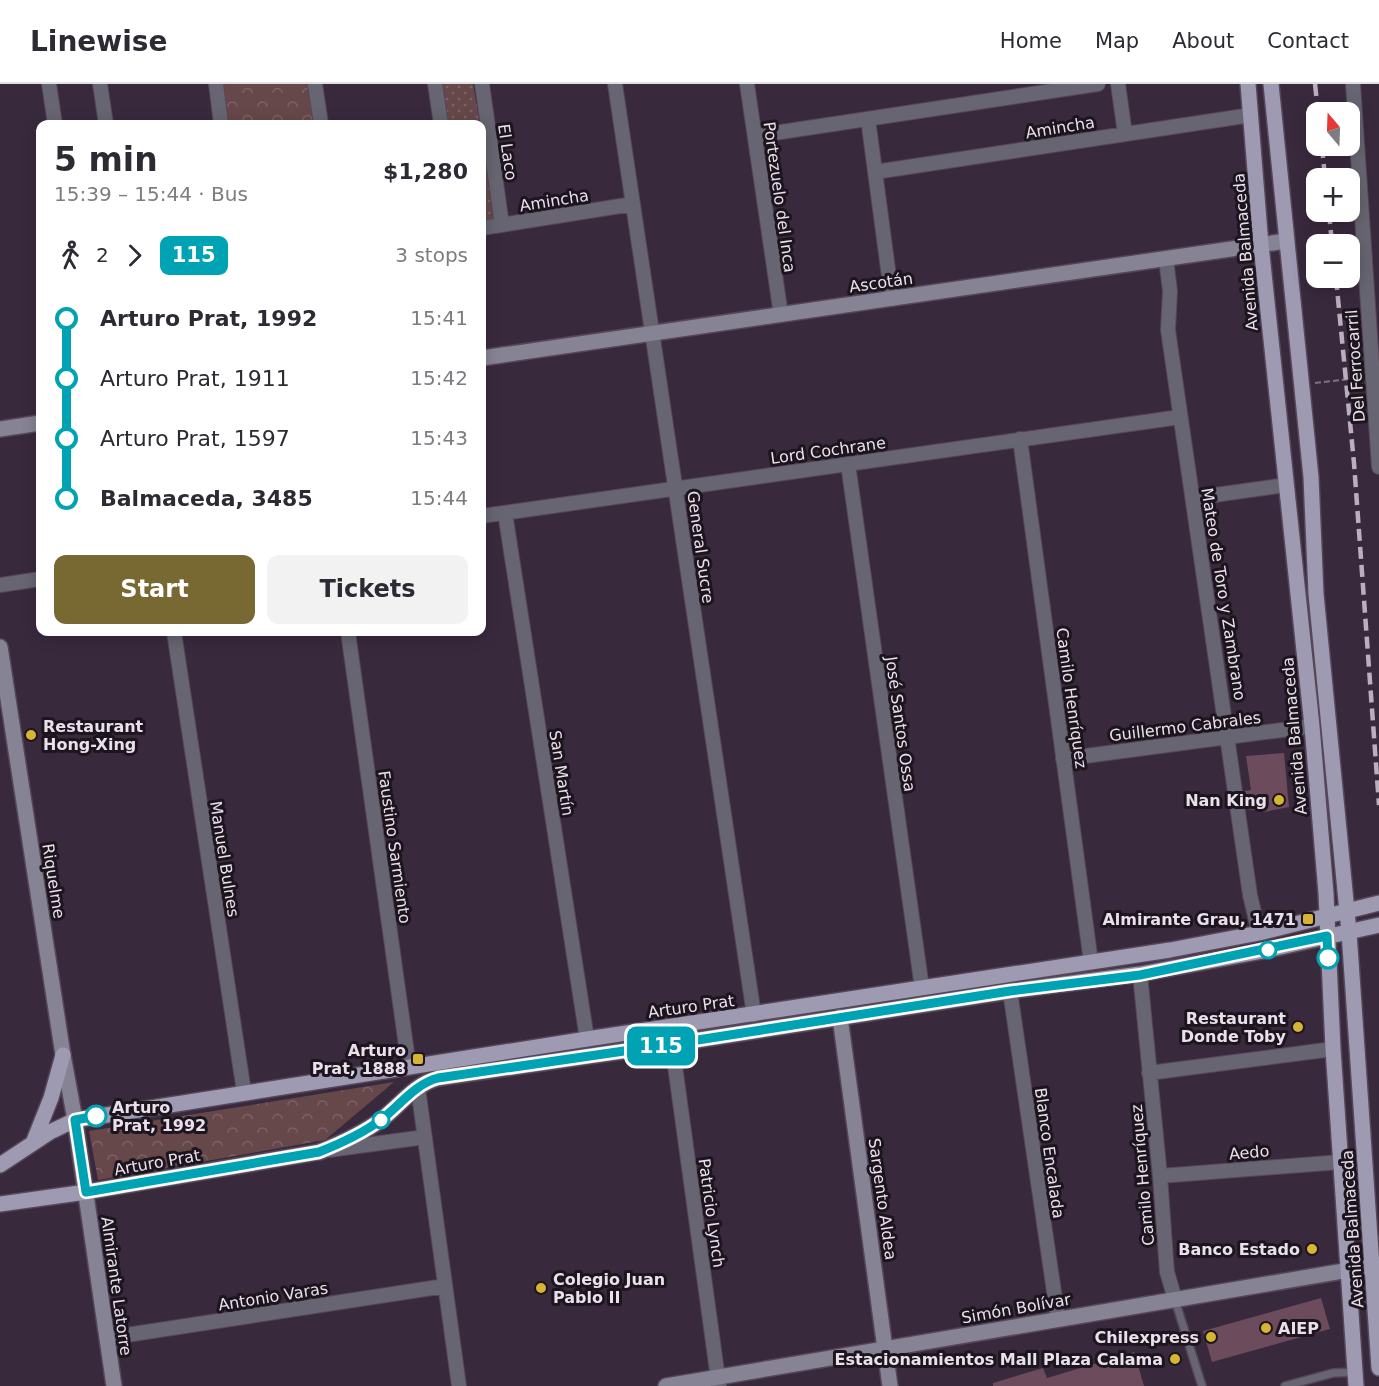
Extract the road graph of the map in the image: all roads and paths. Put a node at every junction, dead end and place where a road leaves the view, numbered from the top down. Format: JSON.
{"nodes":[{"id":1,"x":49,"y":84,"type":"edge"},
{"id":2,"x":100,"y":84,"type":"edge"},
{"id":3,"x":216,"y":84,"type":"edge"},
{"id":4,"x":315,"y":84,"type":"edge"},
{"id":5,"x":435,"y":84,"type":"edge"},
{"id":6,"x":482,"y":84,"type":"edge"},
{"id":7,"x":615,"y":84,"type":"edge"},
{"id":8,"x":747,"y":84,"type":"edge"},
{"id":9,"x":1098,"y":84,"type":"edge"},
{"id":10,"x":1118,"y":84,"type":"edge"},
{"id":11,"x":1248,"y":84,"type":"edge"},
{"id":12,"x":1271,"y":84,"type":"edge"},
{"id":13,"x":1353,"y":84,"type":"edge"},
{"id":14,"x":1251,"y":115,"type":"junction"},
{"id":15,"x":868,"y":119,"type":"junction"},
{"id":16,"x":54,"y":120,"type":"edge"},
{"id":17,"x":105,"y":120,"type":"edge"},
{"id":18,"x":220,"y":120,"type":"edge"},
{"id":19,"x":320,"y":120,"type":"edge"},
{"id":20,"x":440,"y":120,"type":"edge"},
{"id":21,"x":1125,"y":134,"type":"junction"},
{"id":22,"x":754,"y":136,"type":"junction"},
{"id":23,"x":874,"y":172,"type":"junction"},
{"id":24,"x":633,"y":204,"type":"junction"},
{"id":25,"x":502,"y":225,"type":"junction"},
{"id":26,"x":486,"y":227,"type":"edge"},
{"id":27,"x":1286,"y":241,"type":"junction"},
{"id":28,"x":1261,"y":245,"type":"junction"},
{"id":29,"x":1166,"y":259,"type":"junction"},
{"id":30,"x":892,"y":299,"type":"junction"},
{"id":31,"x":781,"y":315,"type":"junction"},
{"id":32,"x":652,"y":333,"type":"junction"},
{"id":33,"x":486,"y":357,"type":"edge"},
{"id":34,"x":1375,"y":358,"type":"edge"},
{"id":35,"x":1372,"y":377,"type":"junction"},
{"id":36,"x":1301,"y":384,"type":"junction"},
{"id":37,"x":1180,"y":417,"type":"junction"},
{"id":38,"x":36,"y":424,"type":"edge"},
{"id":39,"x":0,"y":429,"type":"edge"},
{"id":40,"x":1020,"y":440,"type":"junction"},
{"id":41,"x":848,"y":464,"type":"junction"},
{"id":42,"x":1379,"y":467,"type":"edge"},
{"id":43,"x":1286,"y":485,"type":"junction"},
{"id":44,"x":675,"y":489,"type":"junction"},
{"id":45,"x":1192,"y":498,"type":"junction"},
{"id":46,"x":505,"y":513,"type":"junction"},
{"id":47,"x":486,"y":515,"type":"edge"},
{"id":48,"x":36,"y":580,"type":"edge"},
{"id":49,"x":0,"y":585,"type":"edge"},
{"id":50,"x":175,"y":636,"type":"edge"},
{"id":51,"x":349,"y":636,"type":"edge"},
{"id":52,"x":0,"y":647,"type":"edge"},
{"id":53,"x":1312,"y":726,"type":"junction"},
{"id":54,"x":1228,"y":737,"type":"junction"},
{"id":55,"x":1064,"y":759,"type":"junction"},
{"id":56,"x":1379,"y":903,"type":"edge"},
{"id":57,"x":1347,"y":909,"type":"junction"},
{"id":58,"x":1327,"y":916,"type":"junction"},
{"id":59,"x":1379,"y":925,"type":"edge"},
{"id":60,"x":1350,"y":932,"type":"junction"},
{"id":61,"x":1258,"y":933,"type":"junction"},
{"id":62,"x":1327,"y":936,"type":"junction"},
{"id":63,"x":1091,"y":962,"type":"junction"},
{"id":64,"x":1140,"y":975,"type":"junction"},
{"id":65,"x":922,"y":988,"type":"junction"},
{"id":66,"x":1010,"y":991,"type":"junction"},
{"id":67,"x":754,"y":1015,"type":"junction"},
{"id":68,"x":840,"y":1017,"type":"junction"},
{"id":69,"x":587,"y":1039,"type":"junction"},
{"id":70,"x":672,"y":1044,"type":"junction"},
{"id":71,"x":1333,"y":1049,"type":"junction"},
{"id":72,"x":63,"y":1055,"type":"junction"},
{"id":73,"x":409,"y":1067,"type":"junction"},
{"id":74,"x":1149,"y":1073,"type":"junction"},
{"id":75,"x":418,"y":1088,"type":"junction"},
{"id":76,"x":244,"y":1092,"type":"junction"},
{"id":77,"x":75,"y":1120,"type":"junction"},
{"id":78,"x":425,"y":1137,"type":"junction"},
{"id":79,"x":33,"y":1143,"type":"junction"},
{"id":80,"x":319,"y":1152,"type":"junction"},
{"id":81,"x":1341,"y":1162,"type":"junction"},
{"id":82,"x":0,"y":1165,"type":"edge"},
{"id":83,"x":1160,"y":1176,"type":"junction"},
{"id":84,"x":86,"y":1192,"type":"junction"},
{"id":85,"x":0,"y":1204,"type":"edge"},
{"id":86,"x":1376,"y":1266,"type":"edge"},
{"id":87,"x":1348,"y":1270,"type":"junction"},
{"id":88,"x":445,"y":1286,"type":"junction"},
{"id":89,"x":1175,"y":1299,"type":"junction"},
{"id":90,"x":1058,"y":1319,"type":"junction"},
{"id":91,"x":107,"y":1338,"type":"junction"},
{"id":92,"x":885,"y":1349,"type":"junction"},
{"id":93,"x":1379,"y":1368,"type":"edge"},
{"id":94,"x":1356,"y":1379,"type":"edge"},
{"id":95,"x":718,"y":1382,"type":"edge"},
{"id":96,"x":114,"y":1386,"type":"edge"},
{"id":97,"x":459,"y":1386,"type":"edge"},
{"id":98,"x":666,"y":1386,"type":"edge"},
{"id":99,"x":890,"y":1386,"type":"edge"},
{"id":100,"x":1202,"y":1386,"type":"edge"},
{"id":101,"x":1285,"y":1386,"type":"edge"}],
"edges":[{"from":1,"to":16,"type":"street"},
{"from":2,"to":17,"type":"street"},
{"from":3,"to":18,"type":"street"},
{"from":4,"to":19,"type":"street"},
{"from":5,"to":20,"type":"street"},
{"from":6,"to":25,"type":"street","name":"El Laco"},
{"from":7,"to":24,"type":"street","name":"General Sucre"},
{"from":8,"to":22,"type":"street","name":"Portezuelo del Inca"},
{"from":9,"to":15,"type":"street"},
{"from":10,"to":21,"type":"street"},
{"from":11,"to":14,"type":"main road","name":"Avenida Balmaceda"},
{"from":12,"to":27,"type":"main road","name":"Avenida Balmaceda"},
{"from":13,"to":34,"type":"street","name":"Del Ferrocarril"},
{"from":14,"to":21,"type":"street","name":"Amincha"},
{"from":14,"to":28,"type":"main road","name":"Avenida Balmaceda"},
{"from":15,"to":22,"type":"street"},
{"from":15,"to":23,"type":"street"},
{"from":21,"to":23,"type":"street","name":"Amincha"},
{"from":22,"to":31,"type":"street","name":"Portezuelo del Inca"},
{"from":23,"to":30,"type":"street"},
{"from":24,"to":25,"type":"street","name":"Amincha"},
{"from":24,"to":32,"type":"street","name":"General Sucre"},
{"from":25,"to":26,"type":"street","name":"Amincha"},
{"from":27,"to":28,"type":"street","name":"Ascotán"},
{"from":27,"to":36,"type":"main road","name":"Avenida Balmaceda"},
{"from":28,"to":29,"type":"street","name":"Ascotán"},
{"from":28,"to":43,"type":"main road","name":"Avenida Balmaceda"},
{"from":29,"to":30,"type":"street","name":"Ascotán"},
{"from":29,"to":37,"type":"street","name":"Mateo de Toro y Zambrano"},
{"from":30,"to":31,"type":"street","name":"Ascotán"},
{"from":31,"to":32,"type":"street","name":"Ascotán"},
{"from":32,"to":33,"type":"street","name":"Ascotán"},
{"from":32,"to":44,"type":"street","name":"General Sucre"},
{"from":34,"to":35,"type":"street","name":"Del Ferrocarril"},
{"from":35,"to":36,"type":"path"},
{"from":35,"to":42,"type":"street","name":"Del Ferrocarril"},
{"from":36,"to":57,"type":"main road","name":"Avenida Balmaceda"},
{"from":37,"to":40,"type":"street","name":"Lord Cochrane"},
{"from":37,"to":45,"type":"street","name":"Mateo de Toro y Zambrano"},
{"from":38,"to":39,"type":"street"},
{"from":40,"to":41,"type":"street","name":"Lord Cochrane"},
{"from":40,"to":55,"type":"street","name":"Camilo Henríquez"},
{"from":41,"to":44,"type":"street","name":"Lord Cochrane"},
{"from":41,"to":65,"type":"street","name":"José Santos Ossa"},
{"from":43,"to":45,"type":"street"},
{"from":43,"to":53,"type":"main road","name":"Avenida Balmaceda"},
{"from":44,"to":46,"type":"street","name":"Lord Cochrane"},
{"from":44,"to":67,"type":"street","name":"General Sucre"},
{"from":45,"to":54,"type":"street","name":"Mateo de Toro y Zambrano"},
{"from":46,"to":47,"type":"street","name":"Lord Cochrane"},
{"from":46,"to":69,"type":"street","name":"San Martín"},
{"from":48,"to":49,"type":"street"},
{"from":50,"to":76,"type":"street","name":"Manuel Bulnes"},
{"from":51,"to":73,"type":"street","name":"Faustino Sarmiento"},
{"from":52,"to":72,"type":"street","name":"Riquelme"},
{"from":53,"to":54,"type":"street","name":"Guillermo Cabrales"},
{"from":53,"to":58,"type":"main road","name":"Avenida Balmaceda"},
{"from":54,"to":55,"type":"street","name":"Guillermo Cabrales"},
{"from":54,"to":61,"type":"street","name":"Mateo de Toro y Zambrano"},
{"from":55,"to":63,"type":"street","name":"Camilo Henríquez"},
{"from":56,"to":57,"type":"main road","name":"Arturo Prat"},
{"from":57,"to":58,"type":"main road","name":"Arturo Prat"},
{"from":57,"to":60,"type":"main road","name":"Avenida Balmaceda"},
{"from":58,"to":61,"type":"main road","name":"Arturo Prat"},
{"from":58,"to":62,"type":"main road","name":"Avenida Balmaceda"},
{"from":59,"to":60,"type":"main road","name":"Arturo Prat"},
{"from":60,"to":62,"type":"main road","name":"Arturo Prat"},
{"from":60,"to":86,"type":"main road","name":"Avenida Balmaceda"},
{"from":61,"to":63,"type":"main road","name":"Arturo Prat"},
{"from":62,"to":64,"type":"main road","name":"Arturo Prat"},
{"from":62,"to":71,"type":"main road","name":"Avenida Balmaceda"},
{"from":63,"to":65,"type":"main road","name":"Arturo Prat"},
{"from":64,"to":66,"type":"main road","name":"Arturo Prat"},
{"from":64,"to":74,"type":"street","name":"Camilo Henríquez"},
{"from":65,"to":67,"type":"main road","name":"Arturo Prat"},
{"from":66,"to":68,"type":"main road","name":"Arturo Prat"},
{"from":66,"to":90,"type":"street","name":"Blanco Encalada"},
{"from":67,"to":69,"type":"main road","name":"Arturo Prat"},
{"from":68,"to":70,"type":"main road","name":"Arturo Prat"},
{"from":68,"to":92,"type":"street","name":"Sargento Aldea"},
{"from":69,"to":73,"type":"main road","name":"Arturo Prat"},
{"from":70,"to":75,"type":"main road","name":"Arturo Prat"},
{"from":70,"to":95,"type":"street","name":"Patricio Lynch"},
{"from":71,"to":74,"type":"street"},
{"from":71,"to":81,"type":"main road","name":"Avenida Balmaceda"},
{"from":72,"to":77,"type":"street","name":"Riquelme"},
{"from":72,"to":79,"type":"main road"},
{"from":73,"to":76,"type":"main road","name":"Arturo Prat"},
{"from":74,"to":83,"type":"street","name":"Camilo Henríquez"},
{"from":75,"to":78,"type":"street"},
{"from":75,"to":80,"type":"main road","name":"Arturo Prat"},
{"from":76,"to":77,"type":"main road","name":"Arturo Prat"},
{"from":77,"to":79,"type":"main road","name":"Arturo Prat"},
{"from":77,"to":84,"type":"street","name":"Almirante Latorre"},
{"from":78,"to":80,"type":"street","name":"Arturo Prat"},
{"from":78,"to":88,"type":"street"},
{"from":79,"to":82,"type":"main road","name":"Arturo Prat"},
{"from":80,"to":84,"type":"main road","name":"Arturo Prat"},
{"from":81,"to":83,"type":"street","name":"Aedo"},
{"from":81,"to":87,"type":"main road","name":"Avenida Balmaceda"},
{"from":83,"to":89,"type":"street","name":"Camilo Henríquez"},
{"from":84,"to":85,"type":"main road","name":"Arturo Prat"},
{"from":84,"to":91,"type":"street","name":"Almirante Latorre"},
{"from":86,"to":87,"type":"street","name":"Simón Bolívar"},
{"from":86,"to":93,"type":"main road","name":"Avenida Balmaceda"},
{"from":87,"to":89,"type":"street","name":"Simón Bolívar"},
{"from":87,"to":94,"type":"main road","name":"Avenida Balmaceda"},
{"from":88,"to":91,"type":"street","name":"Antonio Varas"},
{"from":88,"to":97,"type":"street"},
{"from":89,"to":90,"type":"street","name":"Simón Bolívar"},
{"from":89,"to":100,"type":"lane"},
{"from":90,"to":92,"type":"street","name":"Simón Bolívar"},
{"from":91,"to":96,"type":"street","name":"Almirante Latorre"},
{"from":92,"to":95,"type":"street","name":"Simón Bolívar"},
{"from":92,"to":99,"type":"street","name":"Sargento Aldea"},
{"from":94,"to":101,"type":"lane"},
{"from":95,"to":98,"type":"street","name":"Simón Bolívar"}]}
